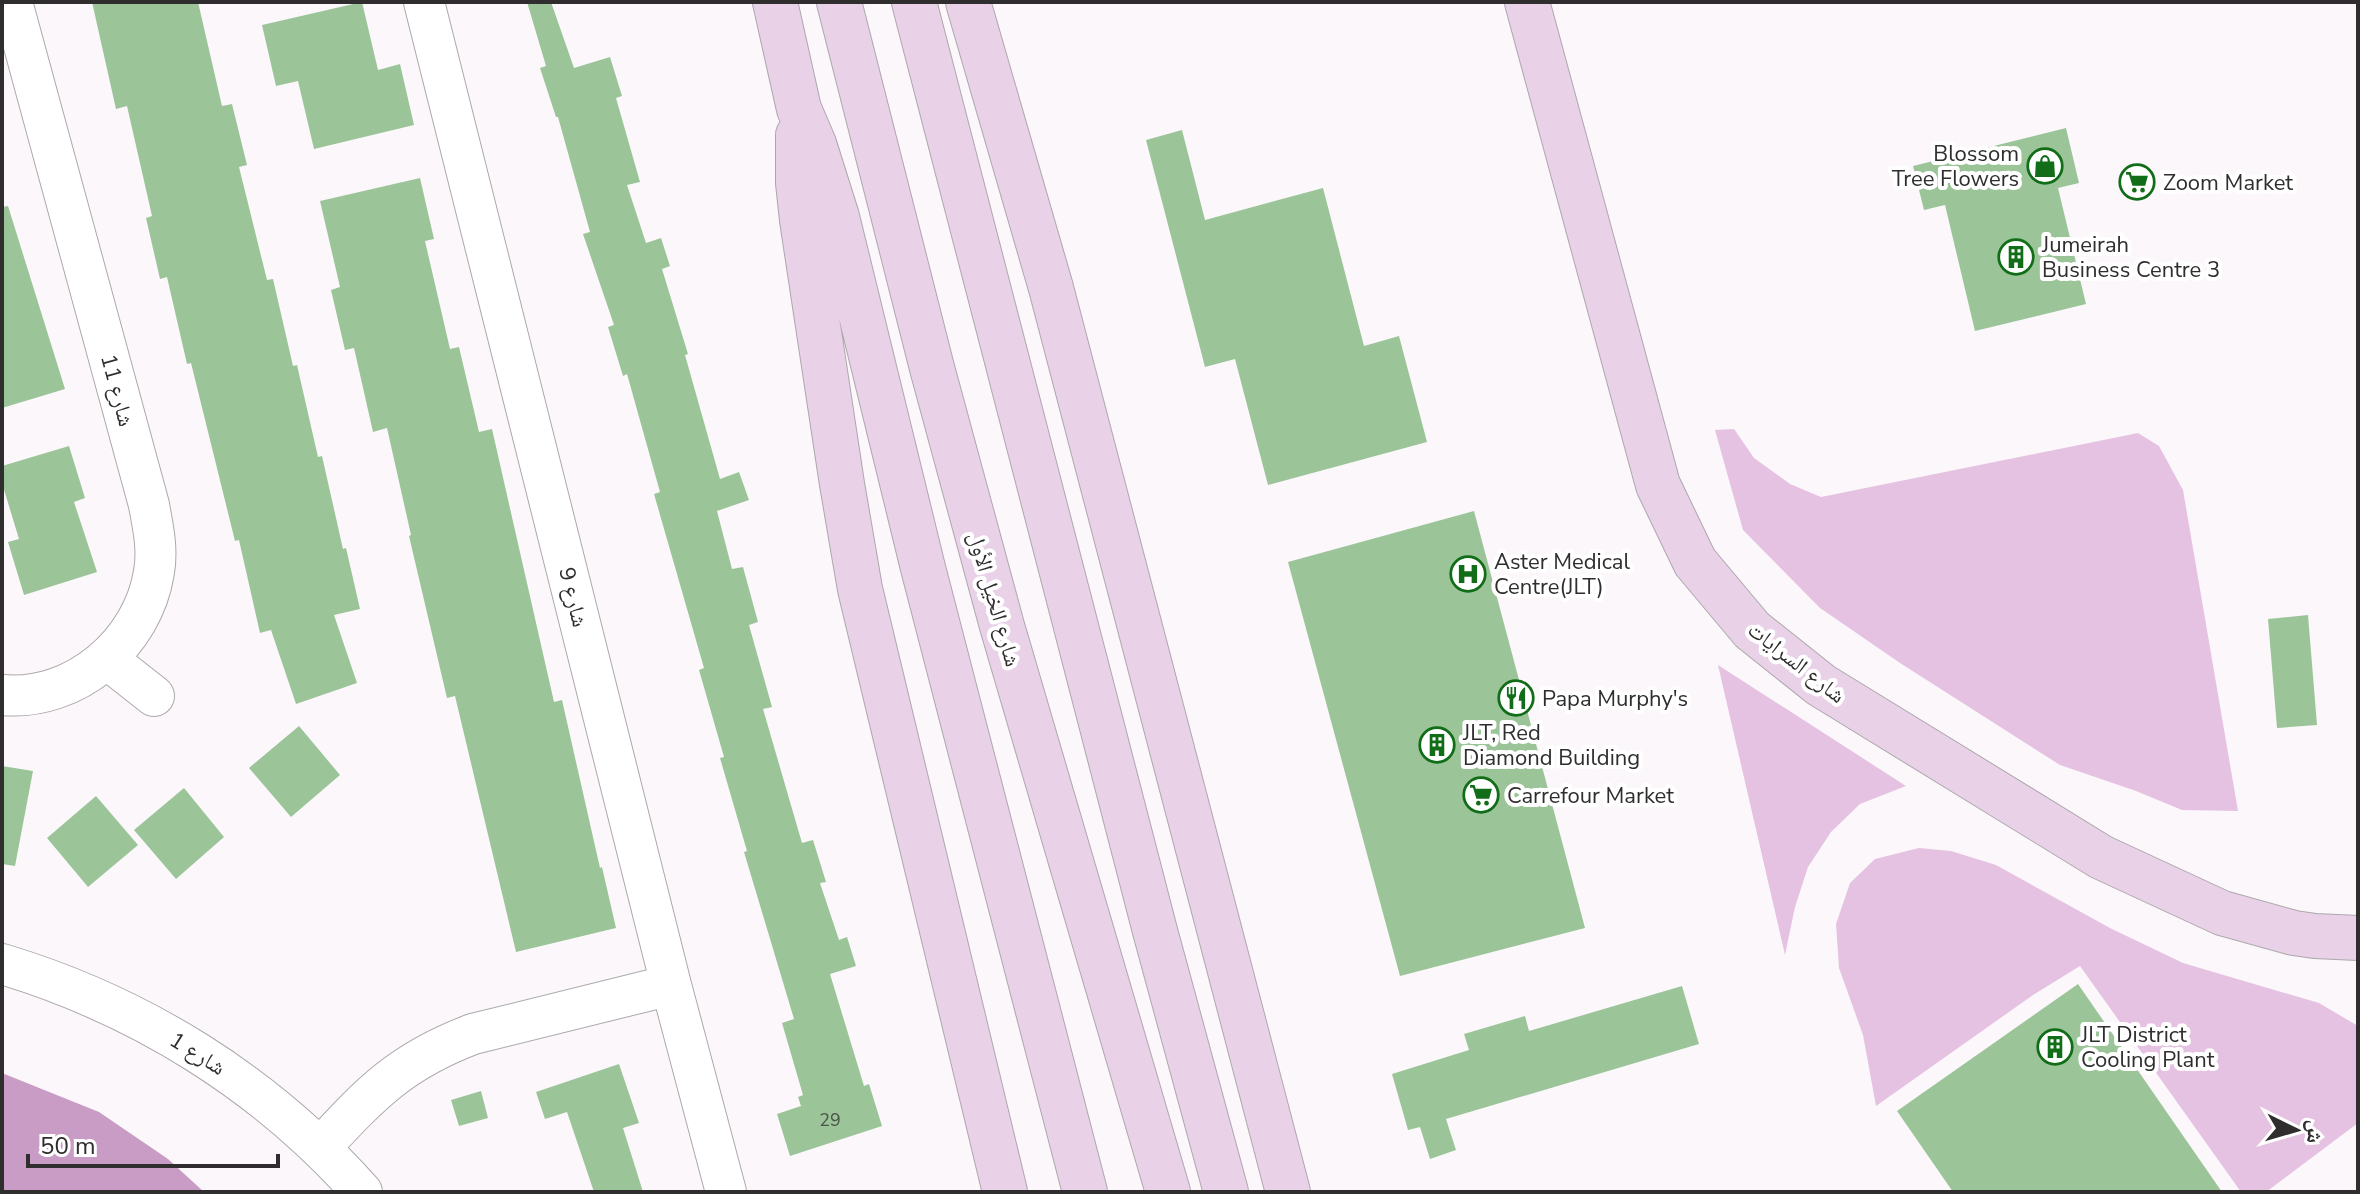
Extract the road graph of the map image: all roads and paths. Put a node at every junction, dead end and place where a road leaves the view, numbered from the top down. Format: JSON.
{"nodes":[{"id":1,"x":12,"y":2,"type":"edge"},
{"id":2,"x":424,"y":2,"type":"edge"},
{"id":3,"x":775,"y":2,"type":"edge"},
{"id":4,"x":839,"y":2,"type":"edge"},
{"id":5,"x":914,"y":2,"type":"edge"},
{"id":6,"x":968,"y":2,"type":"edge"},
{"id":7,"x":1527,"y":2,"type":"edge"},
{"id":8,"x":799,"y":109,"type":"junction"},
{"id":9,"x":107,"y":659,"type":"junction"},
{"id":10,"x":2,"y":695,"type":"edge"},
{"id":11,"x":154,"y":696,"type":"dead end"},
{"id":12,"x":2358,"y":938,"type":"edge"},
{"id":13,"x":2,"y":964,"type":"edge"},
{"id":14,"x":671,"y":985,"type":"junction"},
{"id":15,"x":320,"y":1148,"type":"junction"},
{"id":16,"x":362,"y":1192,"type":"edge"},
{"id":17,"x":726,"y":1192,"type":"edge"},
{"id":18,"x":1005,"y":1192,"type":"edge"},
{"id":19,"x":1085,"y":1192,"type":"edge"},
{"id":20,"x":1168,"y":1192,"type":"edge"},
{"id":21,"x":1226,"y":1192,"type":"edge"},
{"id":22,"x":1288,"y":1192,"type":"edge"}],
"edges":[{"from":1,"to":9,"type":"street","name":"شارع 11"},
{"from":2,"to":14,"type":"street","name":"شارع 9"},
{"from":3,"to":8,"type":"main road"},
{"from":4,"to":20,"type":"main road","name":"شارع الخيل الأول"},
{"from":5,"to":21,"type":"main road"},
{"from":6,"to":22,"type":"main road"},
{"from":7,"to":12,"type":"main road","name":"شارع السرايات"},
{"from":8,"to":18,"type":"main road"},
{"from":8,"to":19,"type":"main road"},
{"from":9,"to":10,"type":"street","name":"شارع 11"},
{"from":9,"to":11,"type":"street"},
{"from":13,"to":15,"type":"street","name":"شارع 1"},
{"from":14,"to":15,"type":"street"},
{"from":14,"to":17,"type":"street","name":"شارع 9"},
{"from":15,"to":16,"type":"street","name":"شارع 1"}]}
